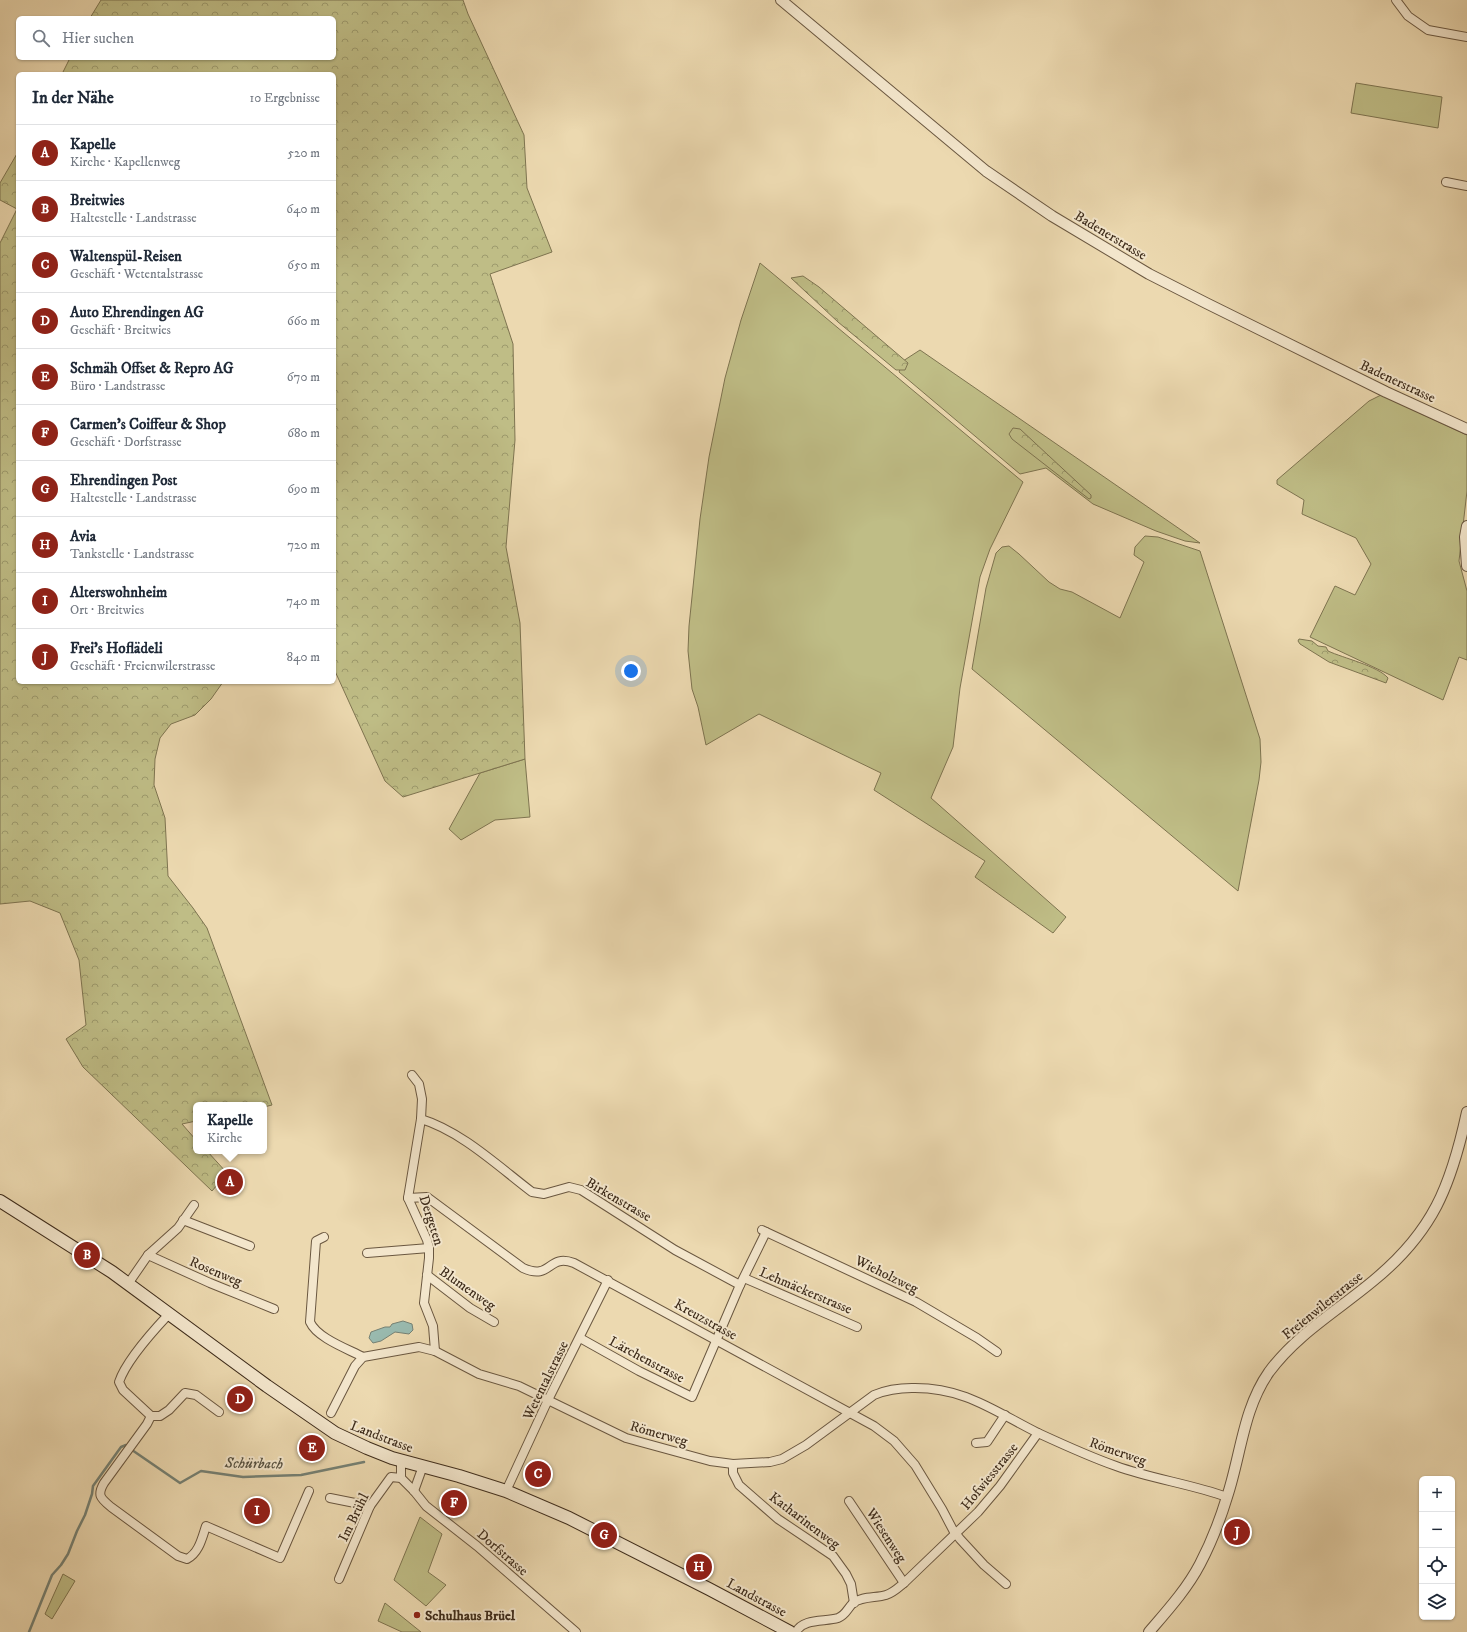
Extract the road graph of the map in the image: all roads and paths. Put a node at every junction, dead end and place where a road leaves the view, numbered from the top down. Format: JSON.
{"nodes":[{"id":1,"x":781,"y":0,"type":"edge"},
{"id":2,"x":1396,"y":0,"type":"edge"},
{"id":3,"x":1467,"y":37,"type":"edge"},
{"id":4,"x":1446,"y":182,"type":"dead end"},
{"id":5,"x":1467,"y":186,"type":"edge"},
{"id":6,"x":1467,"y":429,"type":"edge"},
{"id":7,"x":1467,"y":526,"type":"edge"},
{"id":8,"x":1467,"y":566,"type":"edge"},
{"id":9,"x":412,"y":1075,"type":"dead end"},
{"id":10,"x":1467,"y":1112,"type":"edge"},
{"id":11,"x":421,"y":1119,"type":"junction"},
{"id":12,"x":408,"y":1198,"type":"junction"},
{"id":13,"x":0,"y":1201,"type":"edge"},
{"id":14,"x":194,"y":1205,"type":"dead end"},
{"id":15,"x":183,"y":1220,"type":"junction"},
{"id":16,"x":764,"y":1230,"type":"joint"},
{"id":17,"x":324,"y":1237,"type":"dead end"},
{"id":18,"x":250,"y":1246,"type":"dead end"},
{"id":19,"x":429,"y":1248,"type":"junction"},
{"id":20,"x":367,"y":1253,"type":"dead end"},
{"id":21,"x":148,"y":1255,"type":"junction"},
{"id":22,"x":427,"y":1276,"type":"junction"},
{"id":23,"x":608,"y":1280,"type":"junction"},
{"id":24,"x":742,"y":1282,"type":"junction"},
{"id":25,"x":128,"y":1284,"type":"junction"},
{"id":26,"x":274,"y":1309,"type":"dead end"},
{"id":27,"x":168,"y":1315,"type":"junction"},
{"id":28,"x":494,"y":1322,"type":"dead end"},
{"id":29,"x":858,"y":1327,"type":"dead end"},
{"id":30,"x":580,"y":1338,"type":"junction"},
{"id":31,"x":717,"y":1339,"type":"junction"},
{"id":32,"x":435,"y":1351,"type":"junction"},
{"id":33,"x":996,"y":1352,"type":"dead end"},
{"id":34,"x":363,"y":1357,"type":"junction"},
{"id":35,"x":548,"y":1400,"type":"junction"},
{"id":36,"x":219,"y":1412,"type":"dead end"},
{"id":37,"x":331,"y":1413,"type":"dead end"},
{"id":38,"x":850,"y":1413,"type":"junction"},
{"id":39,"x":1005,"y":1415,"type":"junction"},
{"id":40,"x":151,"y":1416,"type":"junction"},
{"id":41,"x":1038,"y":1433,"type":"junction"},
{"id":42,"x":976,"y":1443,"type":"dead end"},
{"id":43,"x":401,"y":1461,"type":"junction"},
{"id":44,"x":733,"y":1464,"type":"junction"},
{"id":45,"x":423,"y":1466,"type":"junction"},
{"id":46,"x":401,"y":1478,"type":"junction"},
{"id":47,"x":309,"y":1491,"type":"dead end"},
{"id":48,"x":414,"y":1491,"type":"junction"},
{"id":49,"x":506,"y":1491,"type":"junction"},
{"id":50,"x":1227,"y":1497,"type":"junction"},
{"id":51,"x":330,"y":1498,"type":"dead end"},
{"id":52,"x":849,"y":1501,"type":"dead end"},
{"id":53,"x":370,"y":1506,"type":"junction"},
{"id":54,"x":956,"y":1534,"type":"junction"},
{"id":55,"x":339,"y":1579,"type":"dead end"},
{"id":56,"x":904,"y":1583,"type":"junction"},
{"id":57,"x":1006,"y":1584,"type":"dead end"},
{"id":58,"x":854,"y":1603,"type":"junction"},
{"id":59,"x":789,"y":1631,"type":"edge"},
{"id":60,"x":576,"y":1632,"type":"edge"},
{"id":61,"x":1149,"y":1632,"type":"edge"}],
"edges":[{"from":1,"to":6,"type":"street","name":"Badenerstrasse"},
{"from":2,"to":3,"type":"street"},
{"from":4,"to":5,"type":"street"},
{"from":7,"to":8,"type":"street"},
{"from":9,"to":11,"type":"street","name":"Dergeten"},
{"from":10,"to":50,"type":"street","name":"Freienwilerstrasse"},
{"from":11,"to":12,"type":"street","name":"Dergeten"},
{"from":11,"to":24,"type":"street","name":"Birkenstrasse"},
{"from":12,"to":19,"type":"street","name":"Dergeten"},
{"from":12,"to":23,"type":"street","name":"Kreuzstrasse"},
{"from":13,"to":25,"type":"main road","name":"Landstrasse"},
{"from":14,"to":15,"type":"street"},
{"from":15,"to":18,"type":"street"},
{"from":15,"to":21,"type":"street"},
{"from":16,"to":24,"type":"street","name":"Lärchenstrasse"},
{"from":16,"to":33,"type":"street","name":"Wieholzweg"},
{"from":17,"to":34,"type":"street"},
{"from":19,"to":20,"type":"street"},
{"from":19,"to":22,"type":"street","name":"Dergeten"},
{"from":21,"to":25,"type":"street"},
{"from":21,"to":26,"type":"street","name":"Rosenweg"},
{"from":22,"to":28,"type":"street","name":"Blumenweg"},
{"from":22,"to":32,"type":"street","name":"Dergeten"},
{"from":23,"to":30,"type":"street","name":"Wetentalstrasse"},
{"from":23,"to":31,"type":"street","name":"Kreuzstrasse"},
{"from":24,"to":29,"type":"street","name":"Lehmäckerstrasse"},
{"from":24,"to":31,"type":"street","name":"Lärchenstrasse"},
{"from":25,"to":27,"type":"main road","name":"Landstrasse"},
{"from":27,"to":40,"type":"street"},
{"from":27,"to":43,"type":"main road","name":"Landstrasse"},
{"from":30,"to":31,"type":"street","name":"Lärchenstrasse"},
{"from":30,"to":35,"type":"street","name":"Wetentalstrasse"},
{"from":31,"to":38,"type":"street","name":"Kreuzstrasse"},
{"from":32,"to":34,"type":"street","name":"Römerweg"},
{"from":32,"to":35,"type":"street","name":"Römerweg"},
{"from":34,"to":37,"type":"street"},
{"from":35,"to":44,"type":"street","name":"Römerweg"},
{"from":35,"to":49,"type":"street","name":"Wetentalstrasse"},
{"from":36,"to":40,"type":"street"},
{"from":38,"to":39,"type":"street","name":"Römerweg"},
{"from":38,"to":44,"type":"street","name":"Römerweg"},
{"from":38,"to":54,"type":"street","name":"Kreuzstrasse"},
{"from":39,"to":41,"type":"street","name":"Römerweg"},
{"from":39,"to":42,"type":"street"},
{"from":40,"to":47,"type":"street"},
{"from":41,"to":50,"type":"street","name":"Römerweg"},
{"from":41,"to":54,"type":"street","name":"Hofwiesstrasse"},
{"from":43,"to":45,"type":"main road","name":"Landstrasse"},
{"from":43,"to":46,"type":"street"},
{"from":44,"to":58,"type":"street","name":"Katharinenweg"},
{"from":45,"to":48,"type":"street"},
{"from":45,"to":49,"type":"main road","name":"Landstrasse"},
{"from":46,"to":48,"type":"street","name":"Dorfstrasse"},
{"from":46,"to":53,"type":"street","name":"Im Brühl"},
{"from":48,"to":60,"type":"street","name":"Dorfstrasse"},
{"from":49,"to":59,"type":"main road","name":"Landstrasse"},
{"from":50,"to":61,"type":"street","name":"Freienwilerstrasse"},
{"from":51,"to":53,"type":"street"},
{"from":52,"to":56,"type":"street","name":"Wiesenweg"},
{"from":53,"to":55,"type":"street","name":"Im Brühl"},
{"from":54,"to":56,"type":"street","name":"Hofwiesstrasse"},
{"from":54,"to":57,"type":"street"},
{"from":56,"to":58,"type":"street","name":"Hofwiesstrasse"},
{"from":58,"to":59,"type":"street","name":"Hofwiesstrasse"}]}
